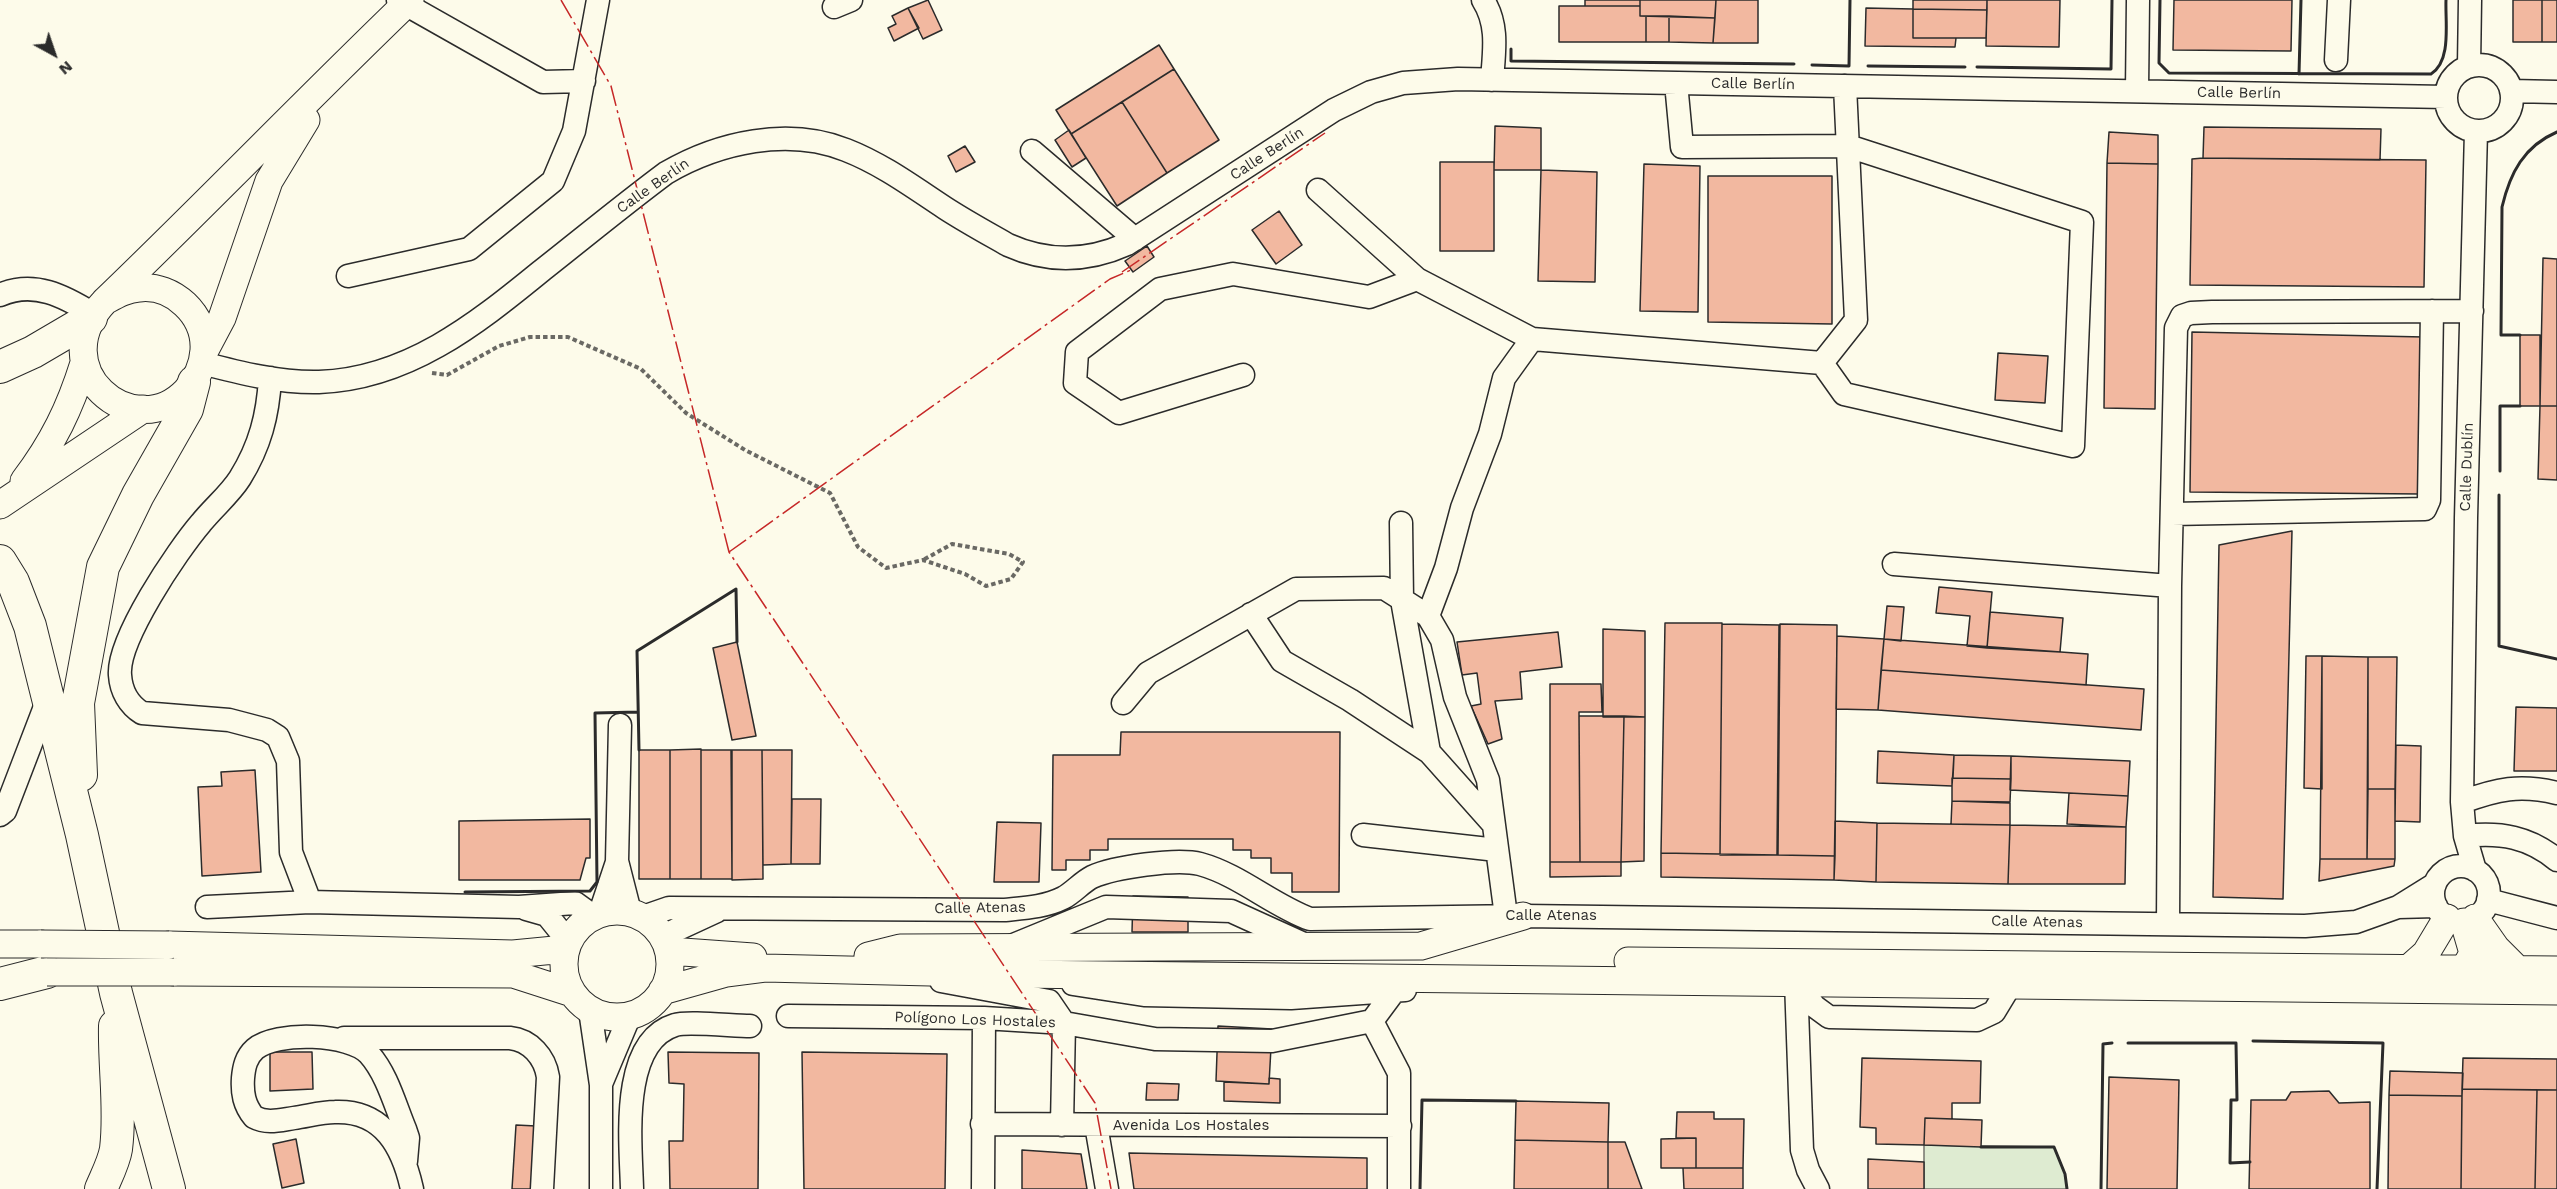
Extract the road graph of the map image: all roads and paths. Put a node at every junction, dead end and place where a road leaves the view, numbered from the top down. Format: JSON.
{"nodes":[{"id":1,"x":598,"y":0,"type":"edge"},
{"id":2,"x":1483,"y":0,"type":"edge"},
{"id":3,"x":2138,"y":0,"type":"edge"},
{"id":4,"x":2339,"y":0,"type":"edge"},
{"id":5,"x":2470,"y":0,"type":"edge"},
{"id":6,"x":404,"y":2,"type":"edge"},
{"id":7,"x":351,"y":56,"type":"junction"},
{"id":8,"x":2336,"y":60,"type":"dead end"},
{"id":9,"x":2469,"y":66,"type":"junction"},
{"id":10,"x":1492,"y":80,"type":"junction"},
{"id":11,"x":584,"y":81,"type":"junction"},
{"id":12,"x":1676,"y":83,"type":"junction"},
{"id":13,"x":1845,"y":86,"type":"junction"},
{"id":14,"x":2138,"y":91,"type":"junction"},
{"id":15,"x":2511,"y":91,"type":"junction"},
{"id":16,"x":2557,"y":92,"type":"edge"},
{"id":17,"x":2446,"y":97,"type":"junction"},
{"id":18,"x":2476,"y":131,"type":"junction"},
{"id":19,"x":1848,"y":146,"type":"junction"},
{"id":20,"x":1032,"y":151,"type":"dead end"},
{"id":21,"x":1318,"y":190,"type":"dead end"},
{"id":22,"x":1135,"y":240,"type":"junction"},
{"id":23,"x":348,"y":276,"type":"dead end"},
{"id":24,"x":1417,"y":279,"type":"junction"},
{"id":25,"x":0,"y":295,"type":"edge"},
{"id":26,"x":96,"y":311,"type":"junction"},
{"id":27,"x":2472,"y":311,"type":"junction"},
{"id":28,"x":2432,"y":312,"type":"junction"},
{"id":29,"x":1532,"y":339,"type":"junction"},
{"id":30,"x":413,"y":360,"type":"junction"},
{"id":31,"x":84,"y":363,"type":"junction"},
{"id":32,"x":1822,"y":363,"type":"junction"},
{"id":33,"x":200,"y":366,"type":"junction"},
{"id":34,"x":0,"y":367,"type":"edge"},
{"id":35,"x":1243,"y":375,"type":"dead end"},
{"id":36,"x":270,"y":378,"type":"junction"},
{"id":37,"x":143,"y":409,"type":"junction"},
{"id":38,"x":5,"y":501,"type":"edge"},
{"id":39,"x":2172,"y":514,"type":"junction"},
{"id":40,"x":1401,"y":523,"type":"dead end"},
{"id":41,"x":923,"y":560,"type":"junction"},
{"id":42,"x":0,"y":561,"type":"edge"},
{"id":43,"x":1894,"y":564,"type":"dead end"},
{"id":44,"x":2170,"y":586,"type":"junction"},
{"id":45,"x":1402,"y":600,"type":"junction"},
{"id":46,"x":1251,"y":614,"type":"junction"},
{"id":47,"x":1428,"y":616,"type":"junction"},
{"id":48,"x":48,"y":699,"type":"junction"},
{"id":49,"x":1123,"y":703,"type":"dead end"},
{"id":50,"x":620,"y":724,"type":"dead end"},
{"id":51,"x":1429,"y":752,"type":"junction"},
{"id":52,"x":2557,"y":794,"type":"edge"},
{"id":53,"x":2462,"y":802,"type":"junction"},
{"id":54,"x":0,"y":815,"type":"edge"},
{"id":55,"x":1494,"y":825,"type":"junction"},
{"id":56,"x":82,"y":835,"type":"junction"},
{"id":57,"x":1363,"y":835,"type":"dead end"},
{"id":58,"x":2465,"y":836,"type":"junction"},
{"id":59,"x":1497,"y":850,"type":"junction"},
{"id":60,"x":2557,"y":860,"type":"edge"},
{"id":61,"x":617,"y":861,"type":"junction"},
{"id":62,"x":2475,"y":870,"type":"junction"},
{"id":63,"x":1062,"y":898,"type":"junction"},
{"id":64,"x":310,"y":902,"type":"junction"},
{"id":65,"x":2456,"y":905,"type":"junction"},
{"id":66,"x":207,"y":907,"type":"dead end"},
{"id":67,"x":519,"y":907,"type":"junction"},
{"id":68,"x":1106,"y":907,"type":"junction"},
{"id":69,"x":724,"y":908,"type":"junction"},
{"id":70,"x":1231,"y":911,"type":"junction"},
{"id":71,"x":1294,"y":913,"type":"junction"},
{"id":72,"x":597,"y":914,"type":"junction"},
{"id":73,"x":637,"y":915,"type":"junction"},
{"id":74,"x":1515,"y":916,"type":"junction"},
{"id":75,"x":2557,"y":918,"type":"edge"},
{"id":76,"x":2168,"y":924,"type":"junction"},
{"id":77,"x":0,"y":944,"type":"edge"},
{"id":78,"x":666,"y":944,"type":"junction"},
{"id":79,"x":567,"y":945,"type":"junction"},
{"id":80,"x":1309,"y":946,"type":"junction"},
{"id":81,"x":1008,"y":947,"type":"junction"},
{"id":82,"x":868,"y":956,"type":"junction"},
{"id":83,"x":44,"y":958,"type":"junction"},
{"id":84,"x":1349,"y":959,"type":"junction"},
{"id":85,"x":765,"y":968,"type":"junction"},
{"id":86,"x":2464,"y":968,"type":"junction"},
{"id":87,"x":0,"y":969,"type":"edge"},
{"id":88,"x":2408,"y":969,"type":"junction"},
{"id":89,"x":2518,"y":970,"type":"junction"},
{"id":90,"x":2557,"y":970,"type":"edge"},
{"id":91,"x":1013,"y":974,"type":"junction"},
{"id":92,"x":1576,"y":978,"type":"junction"},
{"id":93,"x":1796,"y":981,"type":"junction"},
{"id":94,"x":2557,"y":981,"type":"edge"},
{"id":95,"x":0,"y":984,"type":"edge"},
{"id":96,"x":2011,"y":984,"type":"junction"},
{"id":97,"x":2184,"y":987,"type":"junction"},
{"id":98,"x":1395,"y":990,"type":"junction"},
{"id":99,"x":662,"y":991,"type":"junction"},
{"id":100,"x":2557,"y":991,"type":"edge"},
{"id":101,"x":116,"y":993,"type":"junction"},
{"id":102,"x":581,"y":1001,"type":"junction"},
{"id":103,"x":630,"y":1015,"type":"junction"},
{"id":104,"x":788,"y":1016,"type":"dead end"},
{"id":105,"x":984,"y":1018,"type":"junction"},
{"id":106,"x":1372,"y":1021,"type":"junction"},
{"id":107,"x":1064,"y":1023,"type":"junction"},
{"id":108,"x":750,"y":1026,"type":"dead end"},
{"id":109,"x":330,"y":1038,"type":"junction"},
{"id":110,"x":601,"y":1085,"type":"junction"},
{"id":111,"x":982,"y":1124,"type":"junction"},
{"id":112,"x":1062,"y":1125,"type":"junction"},
{"id":113,"x":1096,"y":1125,"type":"junction"},
{"id":114,"x":1400,"y":1126,"type":"junction"},
{"id":115,"x":405,"y":1161,"type":"junction"},
{"id":116,"x":101,"y":1189,"type":"edge"},
{"id":117,"x":169,"y":1189,"type":"edge"},
{"id":118,"x":412,"y":1189,"type":"edge"},
{"id":119,"x":542,"y":1189,"type":"edge"},
{"id":120,"x":601,"y":1189,"type":"edge"},
{"id":121,"x":632,"y":1189,"type":"edge"},
{"id":122,"x":983,"y":1189,"type":"edge"},
{"id":123,"x":1107,"y":1189,"type":"edge"},
{"id":124,"x":1399,"y":1189,"type":"edge"},
{"id":125,"x":1818,"y":1189,"type":"edge"}],
"edges":[{"from":1,"to":11,"type":"street"},
{"from":2,"to":10,"type":"street"},
{"from":3,"to":14,"type":"street"},
{"from":4,"to":8,"type":"street"},
{"from":5,"to":9,"type":"street"},
{"from":6,"to":7,"type":"main road"},
{"from":6,"to":11,"type":"street"},
{"from":7,"to":26,"type":"main road"},
{"from":7,"to":33,"type":"main road"},
{"from":9,"to":15,"type":"street"},
{"from":9,"to":17,"type":"street"},
{"from":10,"to":12,"type":"street","name":"Calle Berlín"},
{"from":10,"to":22,"type":"street","name":"Calle Berlín"},
{"from":11,"to":23,"type":"street"},
{"from":12,"to":13,"type":"street","name":"Calle Berlín"},
{"from":12,"to":19,"type":"street"},
{"from":13,"to":14,"type":"street","name":"Calle Berlín"},
{"from":13,"to":19,"type":"street"},
{"from":14,"to":17,"type":"street","name":"Calle Berlín"},
{"from":15,"to":16,"type":"street"},
{"from":15,"to":18,"type":"street"},
{"from":17,"to":18,"type":"street"},
{"from":18,"to":27,"type":"street","name":"Calle Dublín"},
{"from":19,"to":32,"type":"street"},
{"from":19,"to":32,"type":"street"},
{"from":20,"to":22,"type":"street"},
{"from":21,"to":24,"type":"street"},
{"from":22,"to":30,"type":"street","name":"Calle Berlín"},
{"from":24,"to":29,"type":"street"},
{"from":24,"to":35,"type":"street"},
{"from":25,"to":26,"type":"street"},
{"from":26,"to":31,"type":"main road"},
{"from":26,"to":33,"type":"main road"},
{"from":26,"to":34,"type":"highway"},
{"from":27,"to":28,"type":"street"},
{"from":27,"to":53,"type":"street","name":"Calle Dublín"},
{"from":28,"to":39,"type":"street"},
{"from":28,"to":39,"type":"street"},
{"from":29,"to":32,"type":"street"},
{"from":29,"to":47,"type":"street"},
{"from":30,"to":36,"type":"street","name":"Calle Berlín"},
{"from":30,"to":41,"type":"path"},
{"from":31,"to":37,"type":"main road"},
{"from":31,"to":38,"type":"main road"},
{"from":33,"to":36,"type":"street","name":"Calle Berlín"},
{"from":33,"to":37,"type":"main road"},
{"from":33,"to":56,"type":"highway"},
{"from":36,"to":64,"type":"street"},
{"from":37,"to":38,"type":"main road"},
{"from":39,"to":44,"type":"street"},
{"from":40,"to":45,"type":"street"},
{"from":41,"to":41,"type":"path"},
{"from":42,"to":48,"type":"highway"},
{"from":43,"to":44,"type":"street"},
{"from":44,"to":76,"type":"street"},
{"from":45,"to":46,"type":"street"},
{"from":45,"to":47,"type":"street"},
{"from":45,"to":51,"type":"street"},
{"from":46,"to":49,"type":"street"},
{"from":46,"to":51,"type":"street"},
{"from":47,"to":55,"type":"street"},
{"from":48,"to":54,"type":"street"},
{"from":48,"to":56,"type":"highway"},
{"from":50,"to":61,"type":"street"},
{"from":51,"to":55,"type":"street"},
{"from":52,"to":53,"type":"street"},
{"from":53,"to":58,"type":"street","name":"Calle Dublín"},
{"from":53,"to":65,"type":"street","name":"Calle Dublín"},
{"from":55,"to":59,"type":"street"},
{"from":56,"to":101,"type":"highway"},
{"from":57,"to":59,"type":"street"},
{"from":58,"to":60,"type":"street"},
{"from":58,"to":62,"type":"street","name":"Calle Dublín"},
{"from":59,"to":74,"type":"street"},
{"from":61,"to":72,"type":"street"},
{"from":61,"to":73,"type":"street"},
{"from":62,"to":65,"type":"street"},
{"from":62,"to":65,"type":"street","name":"Calle Dublín"},
{"from":63,"to":68,"type":"street"},
{"from":63,"to":69,"type":"street","name":"Calle Atenas"},
{"from":63,"to":71,"type":"street","name":"Calle Atenas"},
{"from":64,"to":66,"type":"street"},
{"from":64,"to":67,"type":"street"},
{"from":65,"to":75,"type":"street"},
{"from":65,"to":76,"type":"street","name":"Calle Atenas"},
{"from":65,"to":86,"type":"main road"},
{"from":65,"to":88,"type":"main road"},
{"from":65,"to":89,"type":"main road"},
{"from":67,"to":72,"type":"street"},
{"from":67,"to":79,"type":"street"},
{"from":68,"to":70,"type":"street"},
{"from":68,"to":81,"type":"street"},
{"from":69,"to":73,"type":"street","name":"Calle Atenas"},
{"from":69,"to":78,"type":"street","name":"Calle Atenas"},
{"from":70,"to":71,"type":"street"},
{"from":70,"to":80,"type":"street"},
{"from":71,"to":74,"type":"street","name":"Calle Atenas"},
{"from":72,"to":73,"type":"main road"},
{"from":72,"to":79,"type":"main road"},
{"from":73,"to":78,"type":"main road"},
{"from":74,"to":76,"type":"street","name":"Calle Atenas"},
{"from":74,"to":80,"type":"main road"},
{"from":77,"to":83,"type":"main road"},
{"from":78,"to":82,"type":"main road"},
{"from":78,"to":99,"type":"main road"},
{"from":79,"to":83,"type":"main road","bridge":true},
{"from":79,"to":102,"type":"main road"},
{"from":80,"to":81,"type":"main road"},
{"from":80,"to":84,"type":"street"},
{"from":81,"to":82,"type":"main road"},
{"from":82,"to":84,"type":"main road"},
{"from":83,"to":87,"type":"main road"},
{"from":83,"to":95,"type":"highway"},
{"from":83,"to":102,"type":"main road","bridge":true},
{"from":84,"to":88,"type":"main road"},
{"from":85,"to":91,"type":"main road"},
{"from":85,"to":99,"type":"main road"},
{"from":85,"to":107,"type":"street"},
{"from":86,"to":88,"type":"main road"},
{"from":86,"to":89,"type":"main road"},
{"from":86,"to":94,"type":"main road"},
{"from":86,"to":97,"type":"main road"},
{"from":89,"to":90,"type":"main road"},
{"from":91,"to":92,"type":"main road"},
{"from":91,"to":98,"type":"street"},
{"from":92,"to":93,"type":"main road"},
{"from":92,"to":98,"type":"street"},
{"from":93,"to":96,"type":"main road"},
{"from":93,"to":96,"type":"street"},
{"from":93,"to":125,"type":"street"},
{"from":96,"to":97,"type":"main road"},
{"from":97,"to":100,"type":"main road"},
{"from":98,"to":106,"type":"street"},
{"from":99,"to":103,"type":"main road"},
{"from":101,"to":116,"type":"highway"},
{"from":101,"to":117,"type":"highway"},
{"from":102,"to":103,"type":"main road"},
{"from":102,"to":110,"type":"street"},
{"from":103,"to":110,"type":"street"},
{"from":104,"to":105,"type":"street","name":"Polígono Los Hostales"},
{"from":105,"to":107,"type":"street","name":"Polígono Los Hostales"},
{"from":105,"to":111,"type":"street"},
{"from":106,"to":107,"type":"street","name":"Polígono Los Hostales"},
{"from":106,"to":114,"type":"street"},
{"from":107,"to":112,"type":"street"},
{"from":108,"to":121,"type":"street"},
{"from":109,"to":115,"type":"street"},
{"from":109,"to":115,"type":"street"},
{"from":109,"to":119,"type":"street"},
{"from":110,"to":120,"type":"street"},
{"from":111,"to":112,"type":"street","name":"Avenida Los Hostales"},
{"from":111,"to":122,"type":"street"},
{"from":112,"to":113,"type":"street","name":"Avenida Los Hostales"},
{"from":113,"to":114,"type":"street","name":"Avenida Los Hostales"},
{"from":113,"to":123,"type":"street"},
{"from":114,"to":124,"type":"street"},
{"from":115,"to":118,"type":"street"}]}
